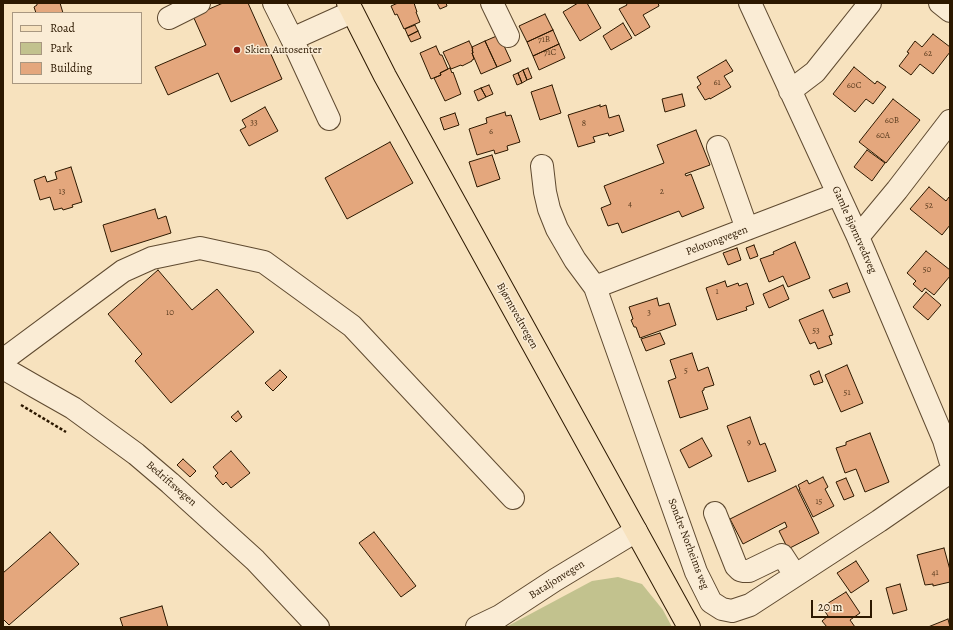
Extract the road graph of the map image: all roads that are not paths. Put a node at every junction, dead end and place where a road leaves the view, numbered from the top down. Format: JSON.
{"nodes":[{"id":1,"x":199,"y":3,"type":"edge"},
{"id":2,"x":274,"y":3,"type":"edge"},
{"id":3,"x":492,"y":3,"type":"edge"},
{"id":4,"x":750,"y":3,"type":"edge"},
{"id":5,"x":870,"y":3,"type":"edge"},
{"id":6,"x":940,"y":3,"type":"edge"},
{"id":7,"x":350,"y":7,"type":"edge"},
{"id":8,"x":950,"y":11,"type":"edge"},
{"id":9,"x":169,"y":18,"type":"dead end"},
{"id":10,"x":508,"y":36,"type":"dead end"},
{"id":11,"x":292,"y":39,"type":"junction"},
{"id":12,"x":790,"y":91,"type":"junction"},
{"id":13,"x":328,"y":119,"type":"dead end"},
{"id":14,"x":950,"y":121,"type":"edge"},
{"id":15,"x":718,"y":146,"type":"dead end"},
{"id":16,"x":542,"y":166,"type":"dead end"},
{"id":17,"x":838,"y":194,"type":"junction"},
{"id":18,"x":747,"y":229,"type":"junction"},
{"id":19,"x":858,"y":237,"type":"junction"},
{"id":20,"x":595,"y":287,"type":"junction"},
{"id":21,"x":3,"y":360,"type":"edge"},
{"id":22,"x":3,"y":368,"type":"edge"},
{"id":23,"x":948,"y":446,"type":"edge"},
{"id":24,"x":950,"y":472,"type":"edge"},
{"id":25,"x":513,"y":498,"type":"dead end"},
{"id":26,"x":715,"y":513,"type":"dead end"},
{"id":27,"x":636,"y":531,"type":"junction"},
{"id":28,"x":796,"y":575,"type":"junction"},
{"id":29,"x":318,"y":627,"type":"edge"},
{"id":30,"x":477,"y":627,"type":"edge"},
{"id":31,"x":689,"y":627,"type":"edge"}],
"edges":[{"from":1,"to":9,"type":"street"},
{"from":2,"to":11,"type":"street"},
{"from":3,"to":10,"type":"street"},
{"from":4,"to":12,"type":"street","name":"Gamle Bjørntvedtveg"},
{"from":5,"to":12,"type":"street"},
{"from":6,"to":8,"type":"street"},
{"from":7,"to":11,"type":"street"},
{"from":7,"to":27,"type":"main road","name":"Bjørntvedtvegen"},
{"from":11,"to":13,"type":"street"},
{"from":12,"to":17,"type":"street","name":"Gamle Bjørntvedtveg"},
{"from":14,"to":19,"type":"street"},
{"from":15,"to":18,"type":"street"},
{"from":16,"to":20,"type":"street","name":"Sondre Norheims veg"},
{"from":17,"to":18,"type":"street","name":"Pelotongvegen"},
{"from":17,"to":19,"type":"street","name":"Gamle Bjørntvedtveg"},
{"from":18,"to":20,"type":"street","name":"Pelotongvegen"},
{"from":19,"to":23,"type":"street","name":"Gamle Bjørntvedtveg"},
{"from":20,"to":28,"type":"street","name":"Sondre Norheims veg"},
{"from":21,"to":25,"type":"street"},
{"from":22,"to":29,"type":"street","name":"Bedriftsvegen"},
{"from":24,"to":28,"type":"street","name":"Sondre Norheims veg"},
{"from":26,"to":28,"type":"street"},
{"from":27,"to":30,"type":"street","name":"Bataljonvegen"},
{"from":27,"to":31,"type":"main road","name":"Bjørntvedtvegen"}]}
